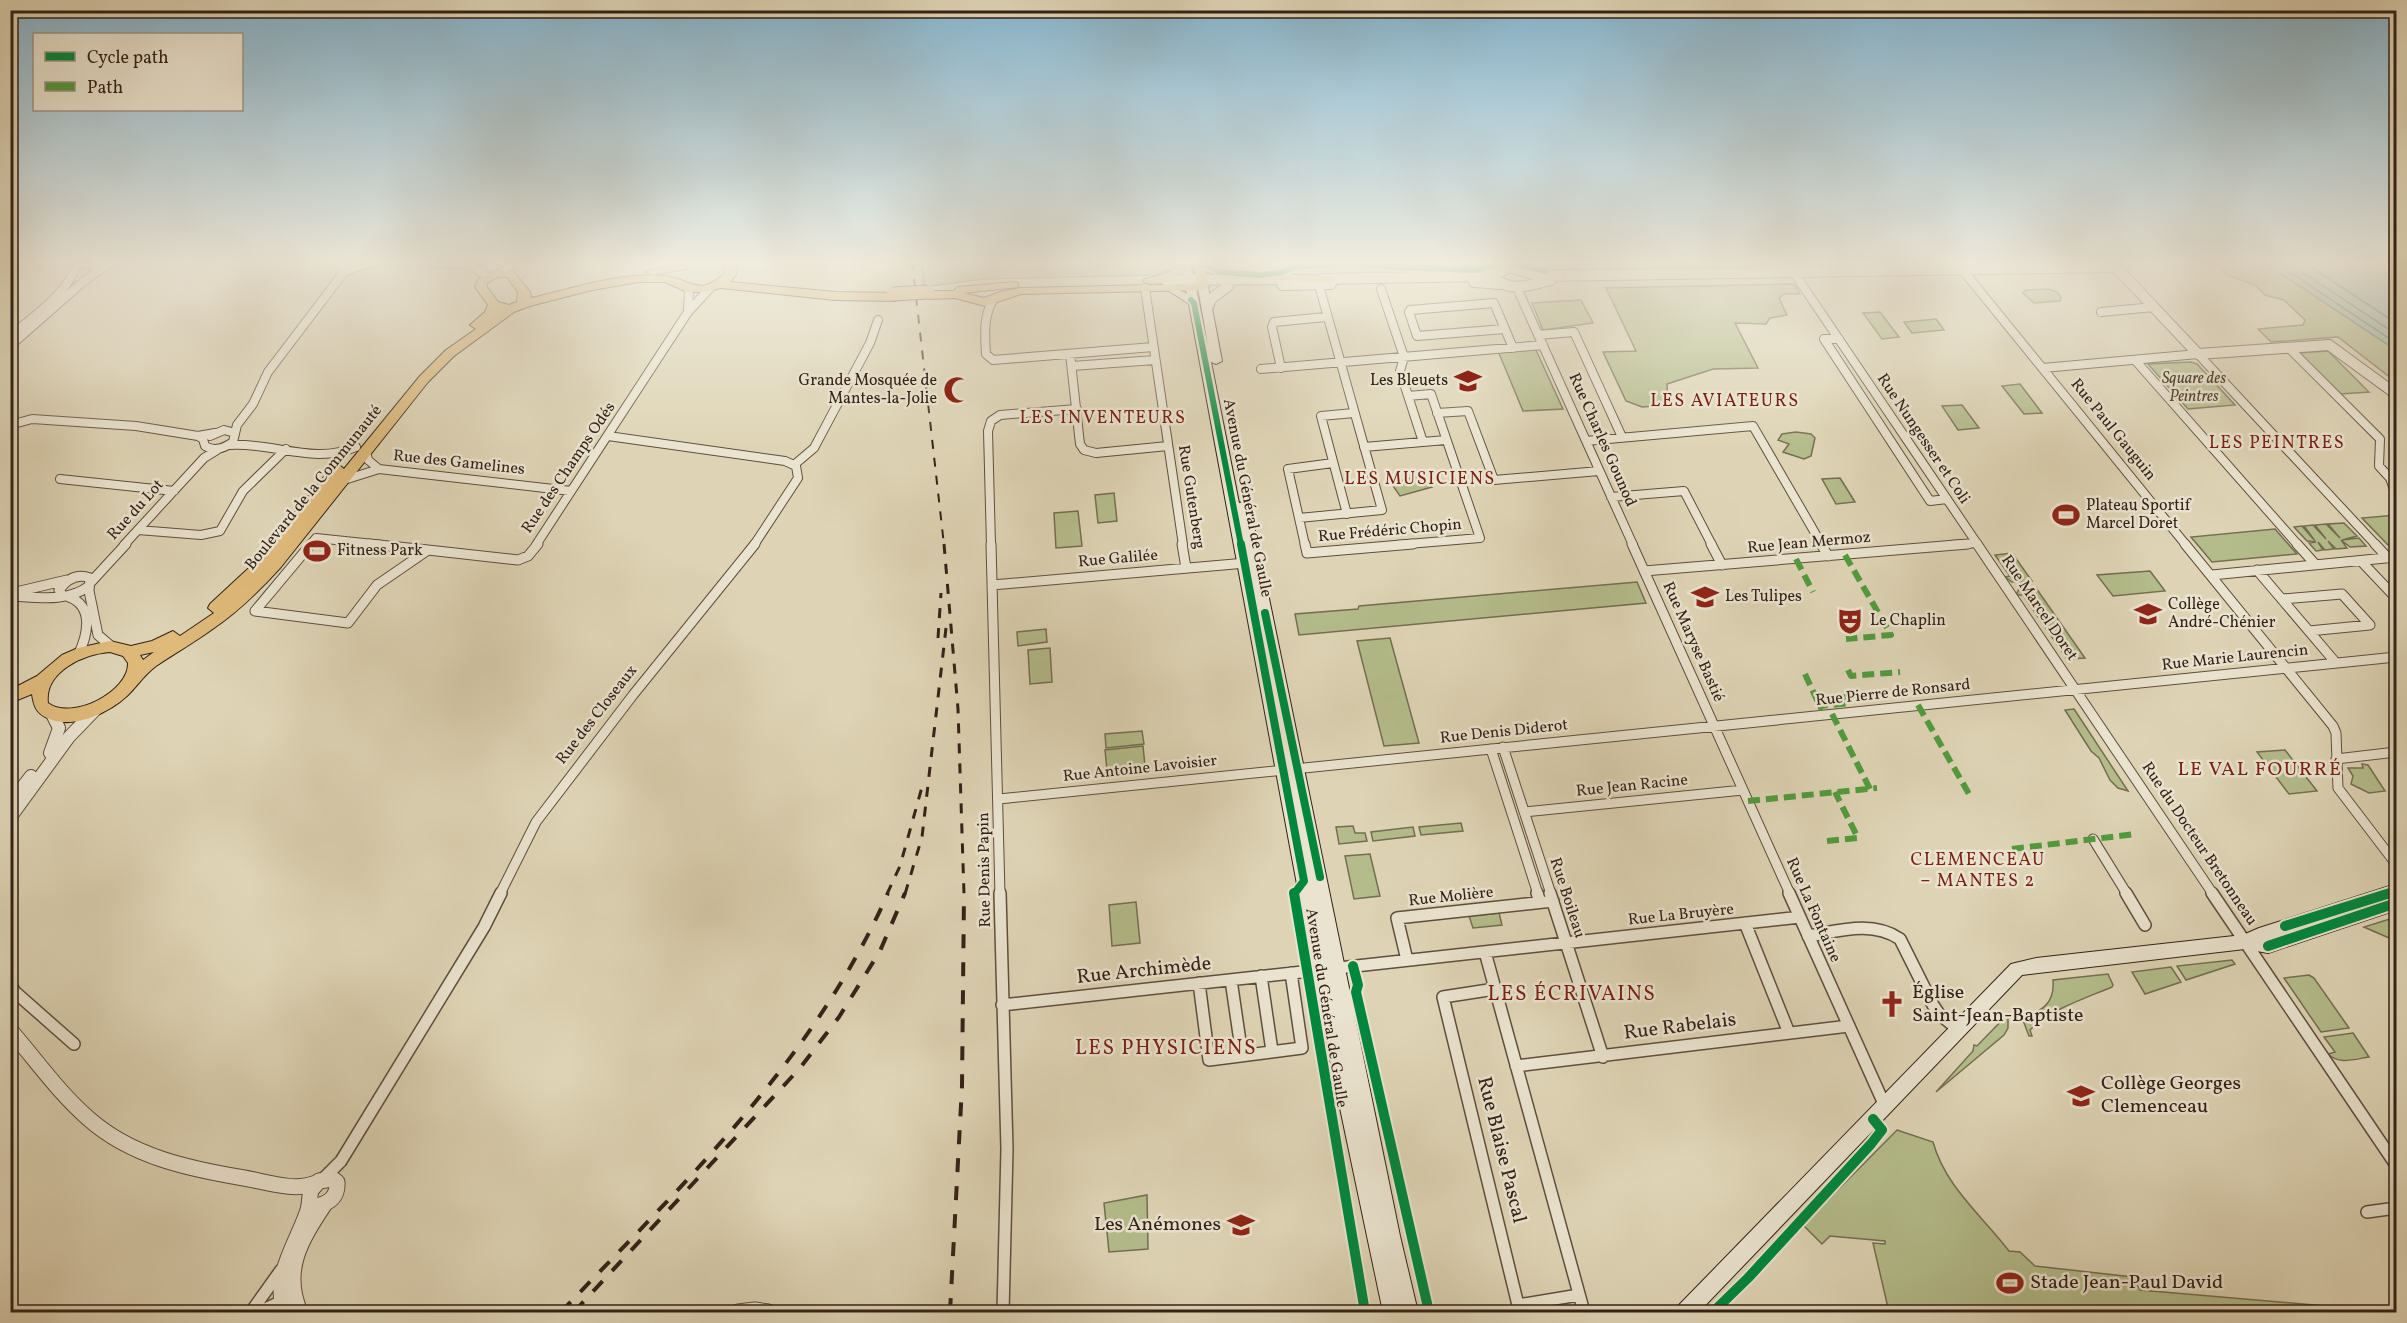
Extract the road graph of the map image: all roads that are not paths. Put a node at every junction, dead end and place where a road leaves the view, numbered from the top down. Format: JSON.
{"nodes":[{"id":1,"x":24,"y":323,"type":"edge"},
{"id":2,"x":39,"y":323,"type":"edge"},
{"id":3,"x":301,"y":323,"type":"edge"},
{"id":4,"x":479,"y":323,"type":"edge"},
{"id":5,"x":490,"y":323,"type":"edge"},
{"id":6,"x":681,"y":323,"type":"edge"},
{"id":7,"x":877,"y":323,"type":"edge"},
{"id":8,"x":985,"y":323,"type":"edge"},
{"id":9,"x":1150,"y":323,"type":"edge"},
{"id":10,"x":1198,"y":323,"type":"edge"},
{"id":11,"x":1210,"y":323,"type":"edge"},
{"id":12,"x":1274,"y":323,"type":"edge"},
{"id":13,"x":1328,"y":323,"type":"edge"},
{"id":14,"x":1392,"y":323,"type":"edge"},
{"id":15,"x":1413,"y":323,"type":"edge"},
{"id":16,"x":1502,"y":323,"type":"edge"},
{"id":17,"x":1533,"y":323,"type":"edge"},
{"id":18,"x":1828,"y":323,"type":"edge"},
{"id":19,"x":2006,"y":323,"type":"edge"},
{"id":20,"x":2168,"y":323,"type":"edge"},
{"id":21,"x":1505,"y":329,"type":"junction"},
{"id":22,"x":1538,"y":335,"type":"junction"},
{"id":23,"x":10,"y":336,"type":"edge"},
{"id":24,"x":1839,"y":339,"type":"junction"},
{"id":25,"x":1543,"y":345,"type":"junction"},
{"id":26,"x":10,"y":346,"type":"edge"},
{"id":27,"x":1153,"y":347,"type":"junction"},
{"id":28,"x":2288,"y":347,"type":"junction"},
{"id":29,"x":1513,"y":348,"type":"junction"},
{"id":30,"x":1070,"y":354,"type":"junction"},
{"id":31,"x":2198,"y":354,"type":"junction"},
{"id":32,"x":1404,"y":357,"type":"junction"},
{"id":33,"x":1155,"y":360,"type":"junction"},
{"id":34,"x":2135,"y":360,"type":"junction"},
{"id":35,"x":1340,"y":363,"type":"junction"},
{"id":36,"x":1072,"y":366,"type":"junction"},
{"id":37,"x":1281,"y":368,"type":"junction"},
{"id":38,"x":2043,"y":368,"type":"junction"},
{"id":39,"x":1261,"y":369,"type":"dead end"},
{"id":40,"x":2397,"y":394,"type":"edge"},
{"id":41,"x":1408,"y":396,"type":"junction"},
{"id":42,"x":1077,"y":409,"type":"junction"},
{"id":43,"x":1354,"y":413,"type":"junction"},
{"id":44,"x":1437,"y":414,"type":"junction"},
{"id":45,"x":240,"y":422,"type":"junction"},
{"id":46,"x":10,"y":425,"type":"edge"},
{"id":47,"x":218,"y":432,"type":"junction"},
{"id":48,"x":236,"y":435,"type":"junction"},
{"id":49,"x":608,"y":436,"type":"junction"},
{"id":50,"x":1622,"y":437,"type":"junction"},
{"id":51,"x":1446,"y":440,"type":"junction"},
{"id":52,"x":1586,"y":441,"type":"junction"},
{"id":53,"x":203,"y":442,"type":"junction"},
{"id":54,"x":1423,"y":442,"type":"junction"},
{"id":55,"x":245,"y":443,"type":"junction"},
{"id":56,"x":228,"y":446,"type":"junction"},
{"id":57,"x":1168,"y":446,"type":"junction"},
{"id":58,"x":1364,"y":447,"type":"junction"},
{"id":59,"x":219,"y":449,"type":"junction"},
{"id":60,"x":286,"y":449,"type":"junction"},
{"id":61,"x":361,"y":449,"type":"junction"},
{"id":62,"x":204,"y":458,"type":"junction"},
{"id":63,"x":328,"y":458,"type":"junction"},
{"id":64,"x":1333,"y":463,"type":"junction"},
{"id":65,"x":794,"y":465,"type":"junction"},
{"id":66,"x":379,"y":469,"type":"junction"},
{"id":67,"x":1599,"y":471,"type":"junction"},
{"id":68,"x":339,"y":477,"type":"junction"},
{"id":69,"x":60,"y":478,"type":"dead end"},
{"id":70,"x":174,"y":491,"type":"junction"},
{"id":71,"x":571,"y":491,"type":"junction"},
{"id":72,"x":2397,"y":495,"type":"edge"},
{"id":73,"x":1611,"y":497,"type":"junction"},
{"id":74,"x":1947,"y":499,"type":"junction"},
{"id":75,"x":1347,"y":513,"type":"junction"},
{"id":76,"x":1299,"y":518,"type":"junction"},
{"id":77,"x":138,"y":530,"type":"junction"},
{"id":78,"x":1977,"y":543,"type":"junction"},
{"id":79,"x":428,"y":550,"type":"junction"},
{"id":80,"x":1828,"y":556,"type":"junction"},
{"id":81,"x":2392,"y":557,"type":"edge"},
{"id":82,"x":2361,"y":561,"type":"junction"},
{"id":83,"x":1246,"y":563,"type":"junction"},
{"id":84,"x":107,"y":564,"type":"junction"},
{"id":85,"x":2315,"y":564,"type":"junction"},
{"id":86,"x":1722,"y":565,"type":"junction"},
{"id":87,"x":1186,"y":568,"type":"junction"},
{"id":88,"x":2257,"y":570,"type":"junction"},
{"id":89,"x":1644,"y":571,"type":"junction"},
{"id":90,"x":83,"y":575,"type":"junction"},
{"id":91,"x":2212,"y":575,"type":"junction"},
{"id":92,"x":72,"y":578,"type":"junction"},
{"id":93,"x":90,"y":584,"type":"junction"},
{"id":94,"x":992,"y":585,"type":"junction"},
{"id":95,"x":10,"y":595,"type":"edge"},
{"id":96,"x":66,"y":596,"type":"junction"},
{"id":97,"x":2397,"y":598,"type":"edge"},
{"id":98,"x":2282,"y":599,"type":"junction"},
{"id":99,"x":2309,"y":631,"type":"junction"},
{"id":100,"x":112,"y":647,"type":"junction"},
{"id":101,"x":129,"y":652,"type":"junction"},
{"id":102,"x":78,"y":655,"type":"junction"},
{"id":103,"x":2397,"y":657,"type":"edge"},
{"id":104,"x":2336,"y":663,"type":"junction"},
{"id":105,"x":2287,"y":668,"type":"junction"},
{"id":106,"x":133,"y":676,"type":"junction"},
{"id":107,"x":47,"y":677,"type":"junction"},
{"id":108,"x":2076,"y":690,"type":"junction"},
{"id":109,"x":10,"y":697,"type":"edge"},
{"id":110,"x":10,"y":706,"type":"edge"},
{"id":111,"x":99,"y":706,"type":"junction"},
{"id":112,"x":46,"y":710,"type":"junction"},
{"id":113,"x":1714,"y":726,"type":"junction"},
{"id":114,"x":1503,"y":747,"type":"junction"},
{"id":115,"x":1491,"y":749,"type":"junction"},
{"id":116,"x":2397,"y":752,"type":"edge"},
{"id":117,"x":2336,"y":759,"type":"junction"},
{"id":118,"x":1291,"y":769,"type":"junction"},
{"id":119,"x":1743,"y":790,"type":"junction"},
{"id":120,"x":999,"y":799,"type":"junction"},
{"id":121,"x":10,"y":803,"type":"edge"},
{"id":122,"x":1524,"y":812,"type":"junction"},
{"id":123,"x":10,"y":818,"type":"edge"},
{"id":124,"x":2092,"y":839,"type":"dead end"},
{"id":125,"x":2397,"y":864,"type":"edge"},
{"id":126,"x":2397,"y":891,"type":"edge"},
{"id":127,"x":1552,"y":901,"type":"junction"},
{"id":128,"x":1540,"y":902,"type":"junction"},
{"id":129,"x":2397,"y":903,"type":"edge"},
{"id":130,"x":1800,"y":917,"type":"junction"},
{"id":131,"x":1746,"y":923,"type":"junction"},
{"id":132,"x":2145,"y":924,"type":"dead end"},
{"id":133,"x":1808,"y":936,"type":"junction"},
{"id":134,"x":2245,"y":942,"type":"junction"},
{"id":135,"x":1566,"y":943,"type":"junction"},
{"id":136,"x":1485,"y":952,"type":"junction"},
{"id":137,"x":1407,"y":960,"type":"junction"},
{"id":138,"x":1329,"y":969,"type":"junction"},
{"id":139,"x":1291,"y":973,"type":"junction"},
{"id":140,"x":1261,"y":976,"type":"junction"},
{"id":141,"x":1231,"y":980,"type":"junction"},
{"id":142,"x":1199,"y":983,"type":"junction"},
{"id":143,"x":10,"y":984,"type":"edge"},
{"id":144,"x":1495,"y":989,"type":"junction"},
{"id":145,"x":1002,"y":1005,"type":"junction"},
{"id":146,"x":1849,"y":1026,"type":"junction"},
{"id":147,"x":10,"y":1030,"type":"edge"},
{"id":148,"x":1959,"y":1030,"type":"junction"},
{"id":149,"x":1789,"y":1033,"type":"junction"},
{"id":150,"x":74,"y":1044,"type":"dead end"},
{"id":151,"x":1272,"y":1052,"type":"junction"},
{"id":152,"x":1242,"y":1055,"type":"junction"},
{"id":153,"x":1603,"y":1057,"type":"junction"},
{"id":154,"x":1516,"y":1066,"type":"junction"},
{"id":155,"x":1885,"y":1106,"type":"junction"},
{"id":156,"x":2397,"y":1165,"type":"edge"},
{"id":157,"x":326,"y":1182,"type":"junction"},
{"id":158,"x":290,"y":1186,"type":"junction"},
{"id":159,"x":314,"y":1202,"type":"junction"},
{"id":160,"x":2397,"y":1208,"type":"edge"},
{"id":161,"x":2367,"y":1212,"type":"dead end"},
{"id":162,"x":284,"y":1265,"type":"junction"},
{"id":163,"x":1579,"y":1295,"type":"junction"},
{"id":164,"x":286,"y":1304,"type":"edge"},
{"id":165,"x":250,"y":1312,"type":"edge"},
{"id":166,"x":259,"y":1312,"type":"edge"},
{"id":167,"x":300,"y":1312,"type":"edge"},
{"id":168,"x":738,"y":1312,"type":"edge"},
{"id":169,"x":768,"y":1312,"type":"edge"},
{"id":170,"x":1003,"y":1312,"type":"edge"},
{"id":171,"x":1392,"y":1312,"type":"edge"},
{"id":172,"x":1409,"y":1312,"type":"edge"},
{"id":173,"x":1584,"y":1312,"type":"edge"},
{"id":174,"x":1686,"y":1312,"type":"edge"}],
"edges":[{"from":1,"to":23,"type":"street"},
{"from":2,"to":26,"type":"street"},
{"from":3,"to":45,"type":"street"},
{"from":4,"to":61,"type":"main road","name":"Boulevard de la Communauté"},
{"from":5,"to":61,"type":"main road","name":"Boulevard de la Communauté"},
{"from":6,"to":49,"type":"street","name":"Rue des Champs Odés"},
{"from":7,"to":65,"type":"street"},
{"from":8,"to":30,"type":"street"},
{"from":9,"to":27,"type":"street","name":"Rue Gutenberg"},
{"from":10,"to":83,"type":"main road","name":"Avenue du Général de Gaulle"},
{"from":11,"to":118,"type":"main road","name":"Avenue du Général de Gaulle"},
{"from":12,"to":37,"type":"street"},
{"from":13,"to":35,"type":"street"},
{"from":14,"to":32,"type":"street"},
{"from":15,"to":21,"type":"street"},
{"from":16,"to":21,"type":"street"},
{"from":17,"to":22,"type":"street","name":"Rue Charles Gounod"},
{"from":18,"to":24,"type":"street","name":"Rue Nungesser et Coli"},
{"from":19,"to":38,"type":"street","name":"Rue Paul Gauguin"},
{"from":20,"to":31,"type":"street"},
{"from":21,"to":29,"type":"street"},
{"from":22,"to":25,"type":"street","name":"Rue Charles Gounod"},
{"from":22,"to":50,"type":"street"},
{"from":24,"to":74,"type":"street","name":"Rue Nungesser et Coli"},
{"from":24,"to":74,"type":"street"},
{"from":25,"to":29,"type":"street"},
{"from":25,"to":52,"type":"street","name":"Rue Charles Gounod"},
{"from":27,"to":30,"type":"street"},
{"from":27,"to":33,"type":"street","name":"Rue Gutenberg"},
{"from":28,"to":31,"type":"street"},
{"from":28,"to":40,"type":"street"},
{"from":28,"to":72,"type":"street"},
{"from":29,"to":32,"type":"street"},
{"from":30,"to":36,"type":"street"},
{"from":31,"to":34,"type":"street"},
{"from":31,"to":81,"type":"street"},
{"from":32,"to":35,"type":"street"},
{"from":32,"to":41,"type":"street"},
{"from":33,"to":36,"type":"street"},
{"from":33,"to":57,"type":"street","name":"Rue Gutenberg"},
{"from":34,"to":38,"type":"street"},
{"from":34,"to":85,"type":"street"},
{"from":35,"to":37,"type":"street"},
{"from":35,"to":43,"type":"street"},
{"from":36,"to":42,"type":"street"},
{"from":37,"to":39,"type":"street"},
{"from":38,"to":91,"type":"street","name":"Rue Paul Gauguin"},
{"from":41,"to":44,"type":"street","name":"Rue Frédéric Chopin"},
{"from":41,"to":54,"type":"street"},
{"from":42,"to":57,"type":"street"},
{"from":42,"to":94,"type":"street","name":"Rue Denis Papin"},
{"from":43,"to":58,"type":"street"},
{"from":43,"to":64,"type":"street"},
{"from":44,"to":51,"type":"street","name":"Rue Frédéric Chopin"},
{"from":44,"to":67,"type":"street"},
{"from":45,"to":47,"type":"street"},
{"from":45,"to":48,"type":"street"},
{"from":46,"to":53,"type":"street"},
{"from":47,"to":48,"type":"street"},
{"from":47,"to":53,"type":"street"},
{"from":48,"to":55,"type":"street"},
{"from":48,"to":56,"type":"street"},
{"from":49,"to":65,"type":"street"},
{"from":49,"to":71,"type":"street","name":"Rue des Champs Odés"},
{"from":50,"to":52,"type":"street"},
{"from":50,"to":80,"type":"street"},
{"from":51,"to":54,"type":"street"},
{"from":51,"to":76,"type":"street","name":"Rue Frédéric Chopin"},
{"from":52,"to":67,"type":"street","name":"Rue Charles Gounod"},
{"from":53,"to":59,"type":"street"},
{"from":53,"to":62,"type":"street"},
{"from":54,"to":58,"type":"street"},
{"from":55,"to":56,"type":"street"},
{"from":55,"to":60,"type":"street"},
{"from":56,"to":59,"type":"street"},
{"from":57,"to":87,"type":"street","name":"Rue Gutenberg"},
{"from":58,"to":75,"type":"street"},
{"from":59,"to":62,"type":"street"},
{"from":60,"to":63,"type":"street"},
{"from":60,"to":77,"type":"street"},
{"from":61,"to":63,"type":"street"},
{"from":61,"to":66,"type":"street","name":"Rue des Gamelines"},
{"from":61,"to":68,"type":"main road","name":"Boulevard de la Communauté"},
{"from":62,"to":70,"type":"street","name":"Rue du Lot"},
{"from":63,"to":68,"type":"street"},
{"from":64,"to":75,"type":"street"},
{"from":64,"to":76,"type":"street"},
{"from":65,"to":157,"type":"street","name":"Rue des Closeaux"},
{"from":66,"to":68,"type":"street","name":"Rue des Gamelines"},
{"from":66,"to":71,"type":"street","name":"Rue des Gamelines"},
{"from":67,"to":73,"type":"street","name":"Rue Charles Gounod"},
{"from":68,"to":101,"type":"main road","name":"Boulevard de la Communauté"},
{"from":68,"to":106,"type":"main road","name":"Boulevard de la Communauté"},
{"from":69,"to":70,"type":"street"},
{"from":70,"to":77,"type":"street","name":"Rue du Lot"},
{"from":71,"to":79,"type":"street","name":"Rue des Champs Odés"},
{"from":73,"to":86,"type":"street"},
{"from":73,"to":89,"type":"street","name":"Rue Charles Gounod"},
{"from":74,"to":78,"type":"street","name":"Rue Nungesser et Coli"},
{"from":75,"to":76,"type":"street"},
{"from":77,"to":84,"type":"street","name":"Rue du Lot"},
{"from":78,"to":80,"type":"street","name":"Rue Jean Mermoz"},
{"from":78,"to":108,"type":"street","name":"Rue Marcel Doret"},
{"from":79,"to":79,"type":"street","name":"Rue des Champs Odés"},
{"from":80,"to":86,"type":"street","name":"Rue Jean Mermoz"},
{"from":81,"to":82,"type":"street"},
{"from":82,"to":85,"type":"street"},
{"from":82,"to":97,"type":"street"},
{"from":83,"to":87,"type":"street","name":"Rue Galilée"},
{"from":83,"to":118,"type":"main road","name":"Avenue du Général de Gaulle"},
{"from":84,"to":90,"type":"street"},
{"from":84,"to":93,"type":"street","name":"Rue du Lot"},
{"from":85,"to":88,"type":"street"},
{"from":86,"to":89,"type":"street","name":"Rue Jean Mermoz"},
{"from":87,"to":94,"type":"street","name":"Rue Galilée"},
{"from":88,"to":91,"type":"street"},
{"from":88,"to":98,"type":"street"},
{"from":89,"to":113,"type":"street","name":"Rue Maryse Bastié"},
{"from":90,"to":92,"type":"street"},
{"from":90,"to":93,"type":"street"},
{"from":91,"to":105,"type":"street","name":"Rue Paul Gauguin"},
{"from":92,"to":95,"type":"street"},
{"from":92,"to":96,"type":"street"},
{"from":93,"to":96,"type":"street","name":"Rue du Lot"},
{"from":93,"to":100,"type":"street"},
{"from":94,"to":120,"type":"street","name":"Rue Denis Papin"},
{"from":95,"to":96,"type":"street"},
{"from":96,"to":102,"type":"street"},
{"from":98,"to":99,"type":"street"},
{"from":98,"to":99,"type":"street"},
{"from":99,"to":104,"type":"street"},
{"from":100,"to":101,"type":"main road"},
{"from":100,"to":102,"type":"main road"},
{"from":101,"to":106,"type":"main road"},
{"from":102,"to":107,"type":"main road"},
{"from":103,"to":104,"type":"street","name":"Rue Marie Laurencin"},
{"from":104,"to":105,"type":"street","name":"Rue Marie Laurencin"},
{"from":105,"to":108,"type":"street","name":"Rue Marie Laurencin"},
{"from":105,"to":117,"type":"street","name":"Rue Paul Gauguin"},
{"from":106,"to":111,"type":"main road","name":"Boulevard de la Communauté"},
{"from":107,"to":109,"type":"main road"},
{"from":107,"to":112,"type":"main road"},
{"from":108,"to":113,"type":"street","name":"Rue Pierre de Ronsard"},
{"from":108,"to":134,"type":"street","name":"Rue du Docteur Bretonneau"},
{"from":110,"to":112,"type":"main road","name":"Boulevard de la Communauté"},
{"from":111,"to":112,"type":"main road","name":"Boulevard de la Communauté"},
{"from":111,"to":123,"type":"street"},
{"from":112,"to":121,"type":"street"},
{"from":113,"to":114,"type":"street","name":"Rue Denis Diderot"},
{"from":113,"to":119,"type":"street","name":"Rue La Fontaine"},
{"from":114,"to":115,"type":"street","name":"Rue Denis Diderot"},
{"from":114,"to":122,"type":"street","name":"Rue Boileau"},
{"from":115,"to":118,"type":"street","name":"Rue Denis Diderot"},
{"from":115,"to":128,"type":"street"},
{"from":116,"to":117,"type":"street"},
{"from":117,"to":125,"type":"street","name":"Rue Paul Gauguin"},
{"from":118,"to":120,"type":"street","name":"Rue Antoine Lavoisier"},
{"from":118,"to":138,"type":"main road","name":"Avenue du Général de Gaulle"},
{"from":119,"to":122,"type":"street","name":"Rue Jean Racine"},
{"from":119,"to":130,"type":"street","name":"Rue La Fontaine"},
{"from":120,"to":145,"type":"street","name":"Rue Denis Papin"},
{"from":122,"to":127,"type":"street","name":"Rue Boileau"},
{"from":124,"to":132,"type":"street"},
{"from":126,"to":134,"type":"main road"},
{"from":127,"to":128,"type":"street","name":"Rue Molière"},
{"from":127,"to":135,"type":"street","name":"Rue Boileau"},
{"from":128,"to":137,"type":"street","name":"Rue Molière"},
{"from":129,"to":134,"type":"main road"},
{"from":130,"to":131,"type":"street","name":"Rue La Bruyère"},
{"from":130,"to":133,"type":"street","name":"Rue La Fontaine"},
{"from":131,"to":135,"type":"street","name":"Rue La Bruyère"},
{"from":131,"to":149,"type":"street"},
{"from":133,"to":146,"type":"street","name":"Rue La Fontaine"},
{"from":133,"to":148,"type":"street"},
{"from":134,"to":148,"type":"main road"},
{"from":134,"to":156,"type":"street","name":"Rue du Docteur Bretonneau"},
{"from":135,"to":136,"type":"street"},
{"from":135,"to":153,"type":"street","name":"Rue Boileau"},
{"from":136,"to":137,"type":"street"},
{"from":136,"to":144,"type":"street"},
{"from":137,"to":138,"type":"street"},
{"from":138,"to":139,"type":"street"},
{"from":138,"to":171,"type":"main road","name":"Avenue du Général de Gaulle"},
{"from":138,"to":172,"type":"main road","name":"Avenue du Général de Gaulle"},
{"from":139,"to":140,"type":"street","name":"Rue Archimède"},
{"from":139,"to":151,"type":"street"},
{"from":140,"to":141,"type":"street","name":"Rue Archimède"},
{"from":140,"to":151,"type":"street"},
{"from":141,"to":142,"type":"street","name":"Rue Archimède"},
{"from":141,"to":152,"type":"street"},
{"from":142,"to":145,"type":"street","name":"Rue Archimède"},
{"from":142,"to":152,"type":"street"},
{"from":143,"to":150,"type":"street"},
{"from":144,"to":154,"type":"street"},
{"from":144,"to":163,"type":"street","name":"Rue Blaise Pascal"},
{"from":145,"to":170,"type":"street","name":"Rue Denis Papin"},
{"from":146,"to":149,"type":"street","name":"Rue Rabelais"},
{"from":146,"to":155,"type":"street","name":"Rue La Fontaine"},
{"from":147,"to":158,"type":"street"},
{"from":148,"to":155,"type":"main road"},
{"from":149,"to":153,"type":"street","name":"Rue Rabelais"},
{"from":151,"to":152,"type":"street"},
{"from":153,"to":154,"type":"street","name":"Rue Rabelais"},
{"from":154,"to":163,"type":"street"},
{"from":155,"to":174,"type":"main road"},
{"from":157,"to":158,"type":"street"},
{"from":157,"to":159,"type":"street"},
{"from":157,"to":159,"type":"street"},
{"from":158,"to":159,"type":"street"},
{"from":159,"to":162,"type":"street"},
{"from":159,"to":164,"type":"street"},
{"from":160,"to":161,"type":"street"},
{"from":162,"to":164,"type":"street"},
{"from":162,"to":165,"type":"street"},
{"from":163,"to":173,"type":"street"},
{"from":164,"to":166,"type":"street"},
{"from":164,"to":167,"type":"street"},
{"from":168,"to":169,"type":"street"}]}
